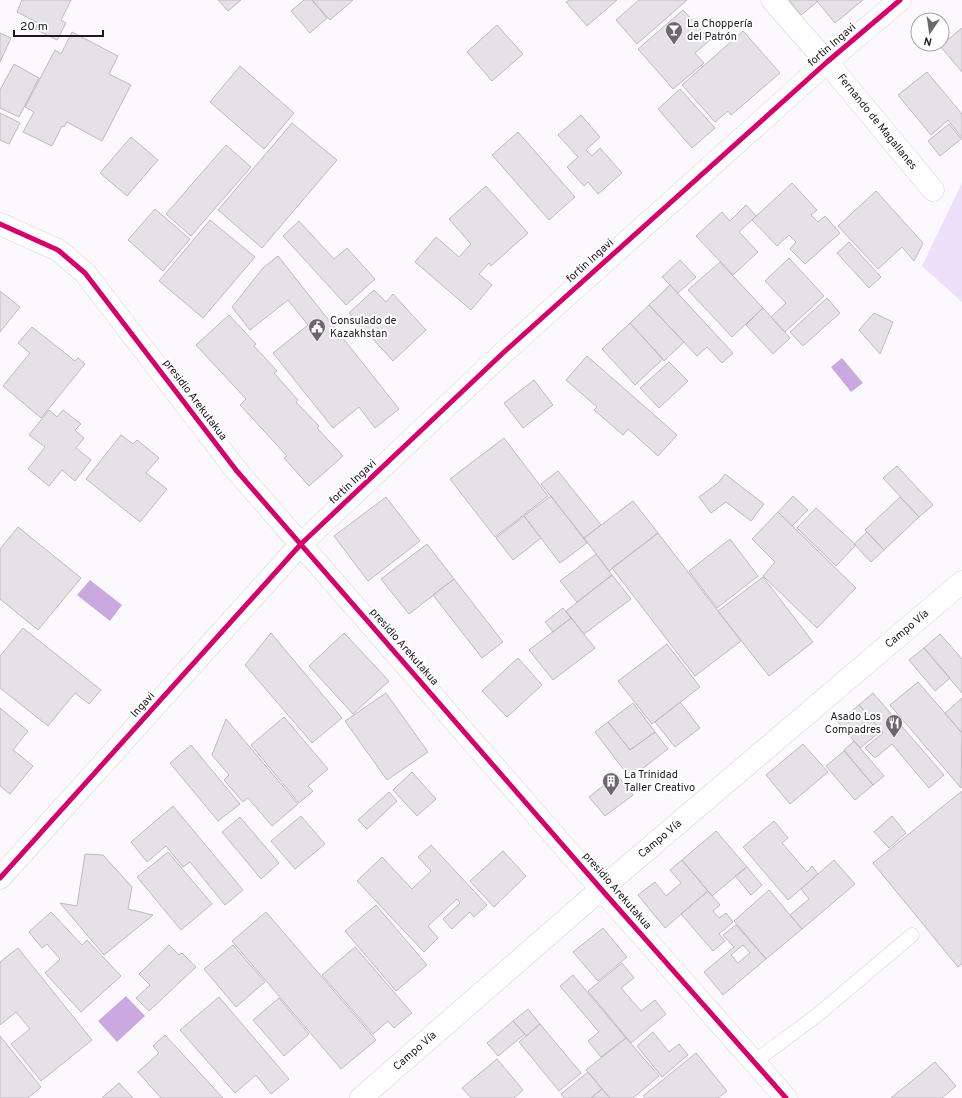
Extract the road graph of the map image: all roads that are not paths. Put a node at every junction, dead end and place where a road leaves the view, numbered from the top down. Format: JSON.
{"nodes":[{"id":1,"x":772,"y":0,"type":"edge"},
{"id":2,"x":900,"y":0,"type":"edge"},
{"id":3,"x":827,"y":62,"type":"junction"},
{"id":4,"x":933,"y":190,"type":"dead end"},
{"id":5,"x":0,"y":224,"type":"edge"},
{"id":6,"x":301,"y":544,"type":"junction"},
{"id":7,"x":962,"y":582,"type":"edge"},
{"id":8,"x":4,"y":867,"type":"edge"},
{"id":9,"x":601,"y":889,"type":"junction"},
{"id":10,"x":912,"y":935,"type":"dead end"},
{"id":11,"x":754,"y":1062,"type":"junction"},
{"id":12,"x":361,"y":1098,"type":"edge"},
{"id":13,"x":786,"y":1098,"type":"edge"}],
"edges":[{"from":1,"to":3,"type":"street","name":"Fernando de Magallanes"},
{"from":2,"to":3,"type":"street","name":"fortin Ingavi"},
{"from":3,"to":4,"type":"street","name":"Fernando de Magallanes"},
{"from":3,"to":6,"type":"street","name":"fortin Ingavi"},
{"from":5,"to":6,"type":"street","name":"presidio Arekutakua"},
{"from":6,"to":8,"type":"street","name":"Ingavi"},
{"from":6,"to":9,"type":"street","name":"presidio Arekutakua"},
{"from":7,"to":9,"type":"street","name":"Campo Vía"},
{"from":9,"to":11,"type":"street","name":"presidio Arekutakua"},
{"from":9,"to":12,"type":"street","name":"Campo Vía"},
{"from":10,"to":11,"type":"lane"},
{"from":11,"to":13,"type":"street","name":"presidio Arekutakua"}]}
